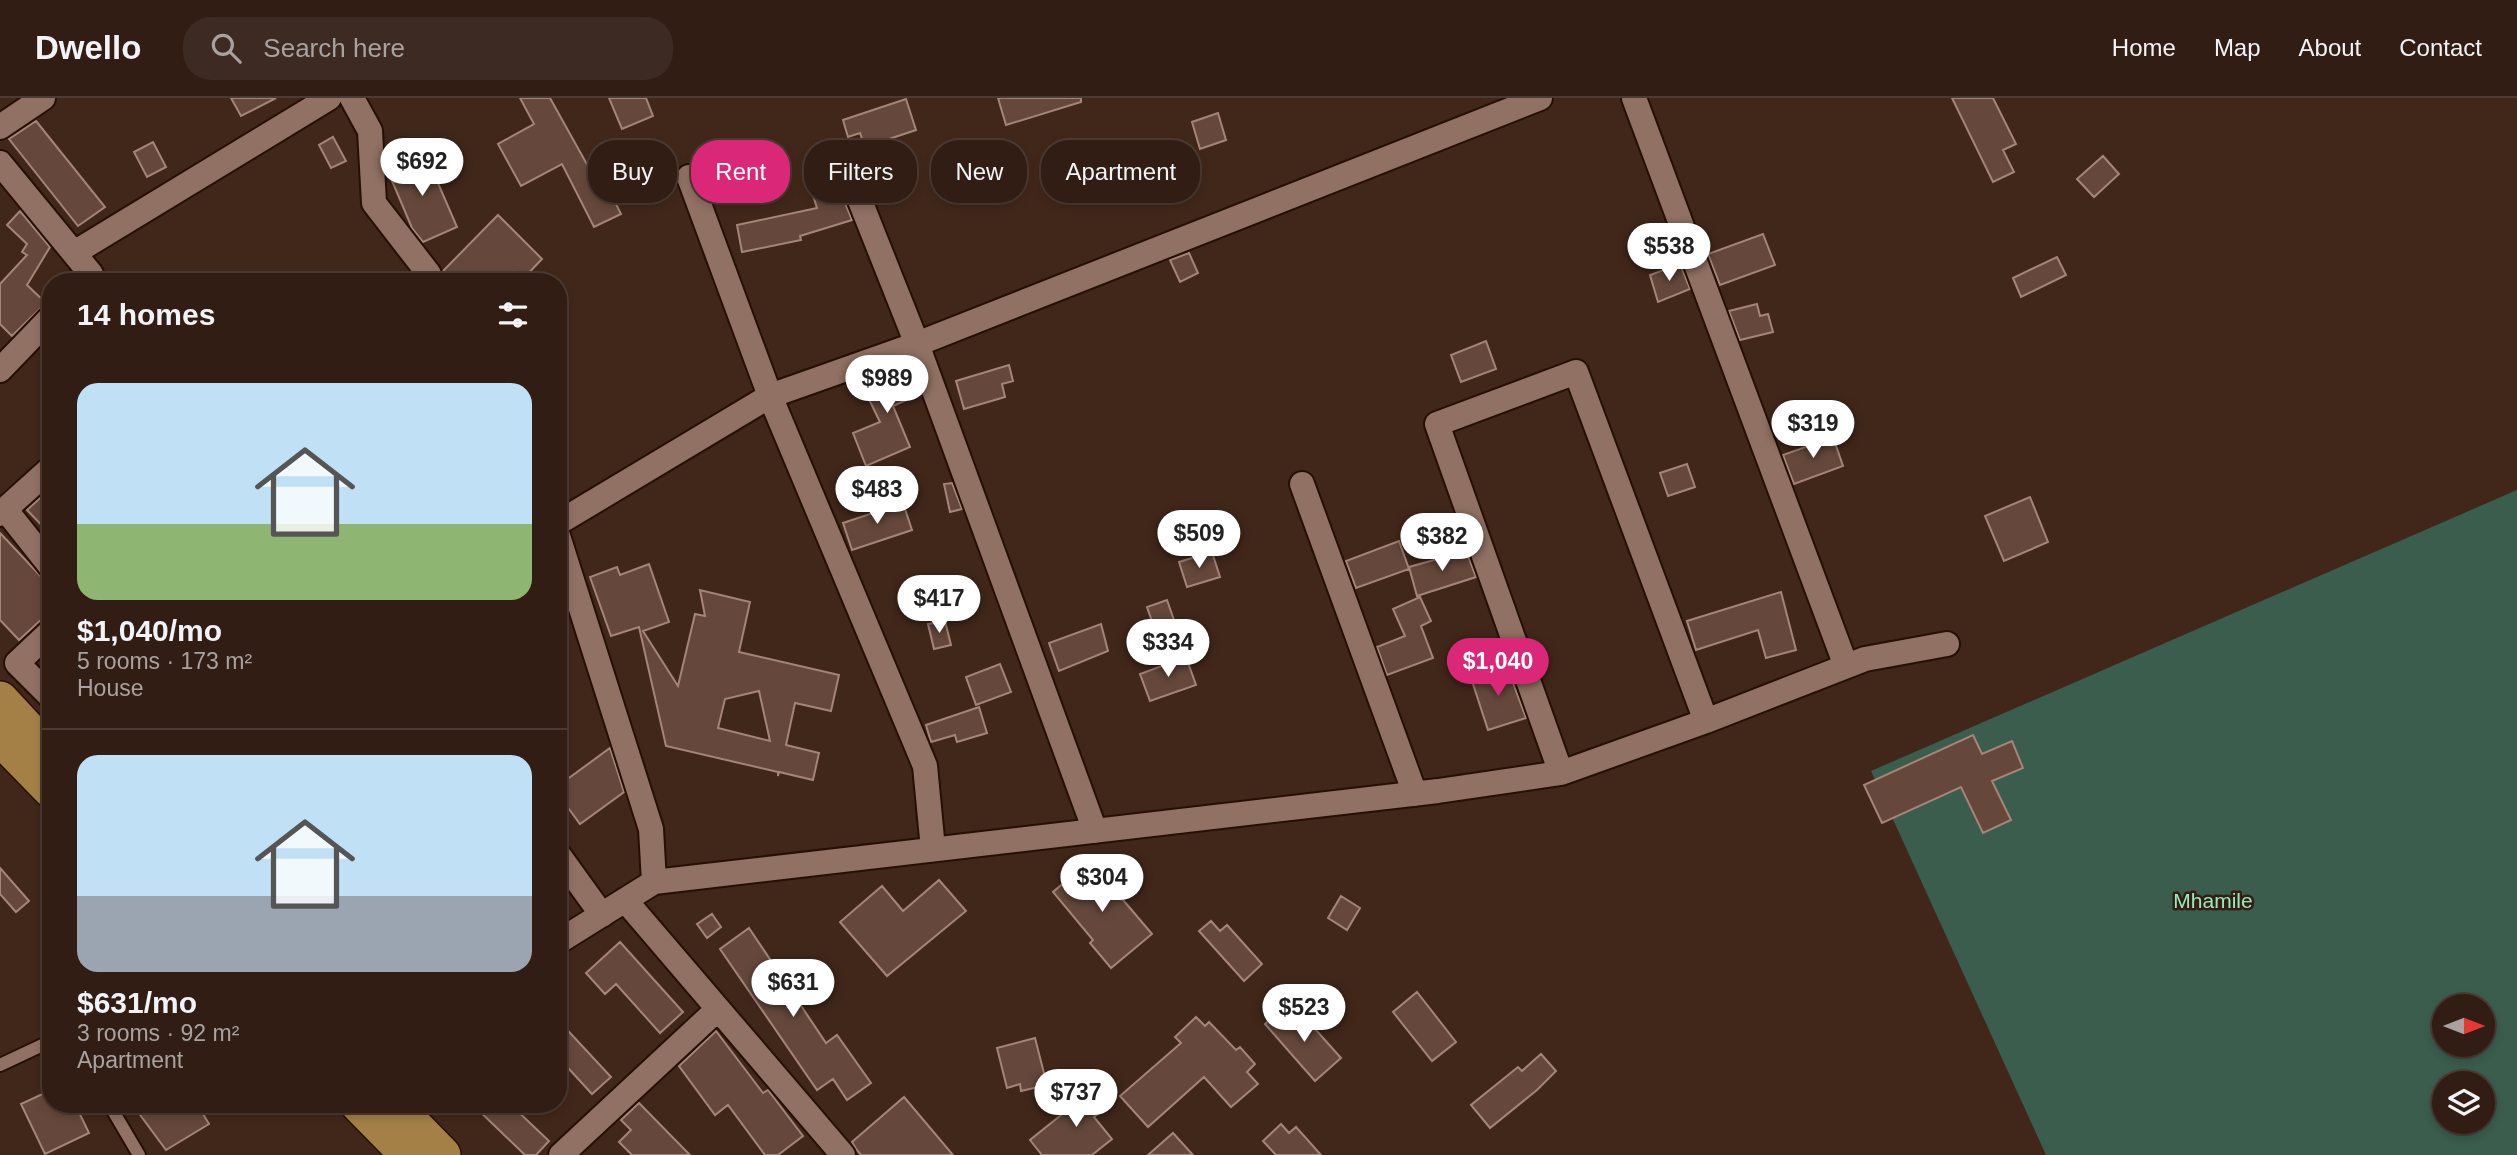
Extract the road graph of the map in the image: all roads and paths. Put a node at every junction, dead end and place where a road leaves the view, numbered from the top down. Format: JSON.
{"nodes":[{"id":1,"x":43,"y":98,"type":"edge"},
{"id":2,"x":329,"y":98,"type":"edge"},
{"id":3,"x":352,"y":98,"type":"edge"},
{"id":4,"x":1540,"y":98,"type":"edge"},
{"id":5,"x":1634,"y":98,"type":"edge"},
{"id":6,"x":0,"y":127,"type":"edge"},
{"id":7,"x":0,"y":163,"type":"edge"},
{"id":8,"x":689,"y":177,"type":"dead end"},
{"id":9,"x":861,"y":203,"type":"edge"},
{"id":10,"x":74,"y":253,"type":"junction"},
{"id":11,"x":88,"y":273,"type":"edge"},
{"id":12,"x":428,"y":273,"type":"edge"},
{"id":13,"x":42,"y":326,"type":"edge"},
{"id":14,"x":917,"y":344,"type":"junction"},
{"id":15,"x":2,"y":366,"type":"edge"},
{"id":16,"x":770,"y":396,"type":"junction"},
{"id":17,"x":42,"y":476,"type":"edge"},
{"id":18,"x":1302,"y":484,"type":"dead end"},
{"id":19,"x":3,"y":511,"type":"edge"},
{"id":20,"x":567,"y":518,"type":"edge"},
{"id":21,"x":42,"y":556,"type":"edge"},
{"id":22,"x":567,"y":564,"type":"edge"},
{"id":23,"x":42,"y":639,"type":"edge"},
{"id":24,"x":1947,"y":644,"type":"dead end"},
{"id":25,"x":1846,"y":666,"type":"junction"},
{"id":26,"x":42,"y":688,"type":"edge"},
{"id":27,"x":0,"y":700,"type":"edge"},
{"id":28,"x":1706,"y":721,"type":"junction"},
{"id":29,"x":0,"y":738,"type":"edge"},
{"id":30,"x":42,"y":745,"type":"edge"},
{"id":31,"x":1561,"y":773,"type":"junction"},
{"id":32,"x":42,"y":780,"type":"edge"},
{"id":33,"x":1415,"y":794,"type":"junction"},
{"id":34,"x":1095,"y":831,"type":"junction"},
{"id":35,"x":933,"y":849,"type":"junction"},
{"id":36,"x":567,"y":866,"type":"edge"},
{"id":37,"x":654,"y":882,"type":"junction"},
{"id":38,"x":625,"y":900,"type":"junction"},
{"id":39,"x":602,"y":915,"type":"junction"},
{"id":40,"x":567,"y":936,"type":"edge"},
{"id":41,"x":718,"y":1009,"type":"junction"},
{"id":42,"x":42,"y":1045,"type":"edge"},
{"id":43,"x":0,"y":1065,"type":"edge"},
{"id":44,"x":114,"y":1113,"type":"edge"},
{"id":45,"x":368,"y":1113,"type":"edge"},
{"id":46,"x":403,"y":1113,"type":"edge"},
{"id":47,"x":139,"y":1155,"type":"edge"},
{"id":48,"x":409,"y":1155,"type":"edge"},
{"id":49,"x":442,"y":1155,"type":"edge"},
{"id":50,"x":561,"y":1155,"type":"edge"},
{"id":51,"x":843,"y":1155,"type":"edge"}],
"edges":[{"from":1,"to":6,"type":"street"},
{"from":2,"to":10,"type":"street"},
{"from":3,"to":12,"type":"street"},
{"from":4,"to":14,"type":"street"},
{"from":5,"to":25,"type":"street"},
{"from":7,"to":10,"type":"street"},
{"from":8,"to":16,"type":"street"},
{"from":9,"to":14,"type":"street"},
{"from":10,"to":11,"type":"street"},
{"from":13,"to":15,"type":"street"},
{"from":14,"to":16,"type":"street"},
{"from":14,"to":34,"type":"street"},
{"from":16,"to":20,"type":"street"},
{"from":16,"to":35,"type":"street"},
{"from":17,"to":19,"type":"street"},
{"from":18,"to":33,"type":"street"},
{"from":19,"to":21,"type":"street"},
{"from":22,"to":37,"type":"street"},
{"from":23,"to":26,"type":"street"},
{"from":24,"to":25,"type":"street"},
{"from":25,"to":28,"type":"street"},
{"from":27,"to":30,"type":"main road"},
{"from":28,"to":31,"type":"street"},
{"from":28,"to":31,"type":"street"},
{"from":29,"to":32,"type":"main road"},
{"from":31,"to":33,"type":"street"},
{"from":33,"to":34,"type":"street"},
{"from":34,"to":35,"type":"street"},
{"from":35,"to":37,"type":"street"},
{"from":36,"to":39,"type":"street"},
{"from":37,"to":38,"type":"street"},
{"from":38,"to":39,"type":"street"},
{"from":38,"to":41,"type":"street"},
{"from":39,"to":40,"type":"street"},
{"from":41,"to":50,"type":"street"},
{"from":41,"to":51,"type":"street"},
{"from":42,"to":43,"type":"lane"},
{"from":44,"to":47,"type":"lane"},
{"from":45,"to":48,"type":"main road"},
{"from":46,"to":49,"type":"main road"}]}
